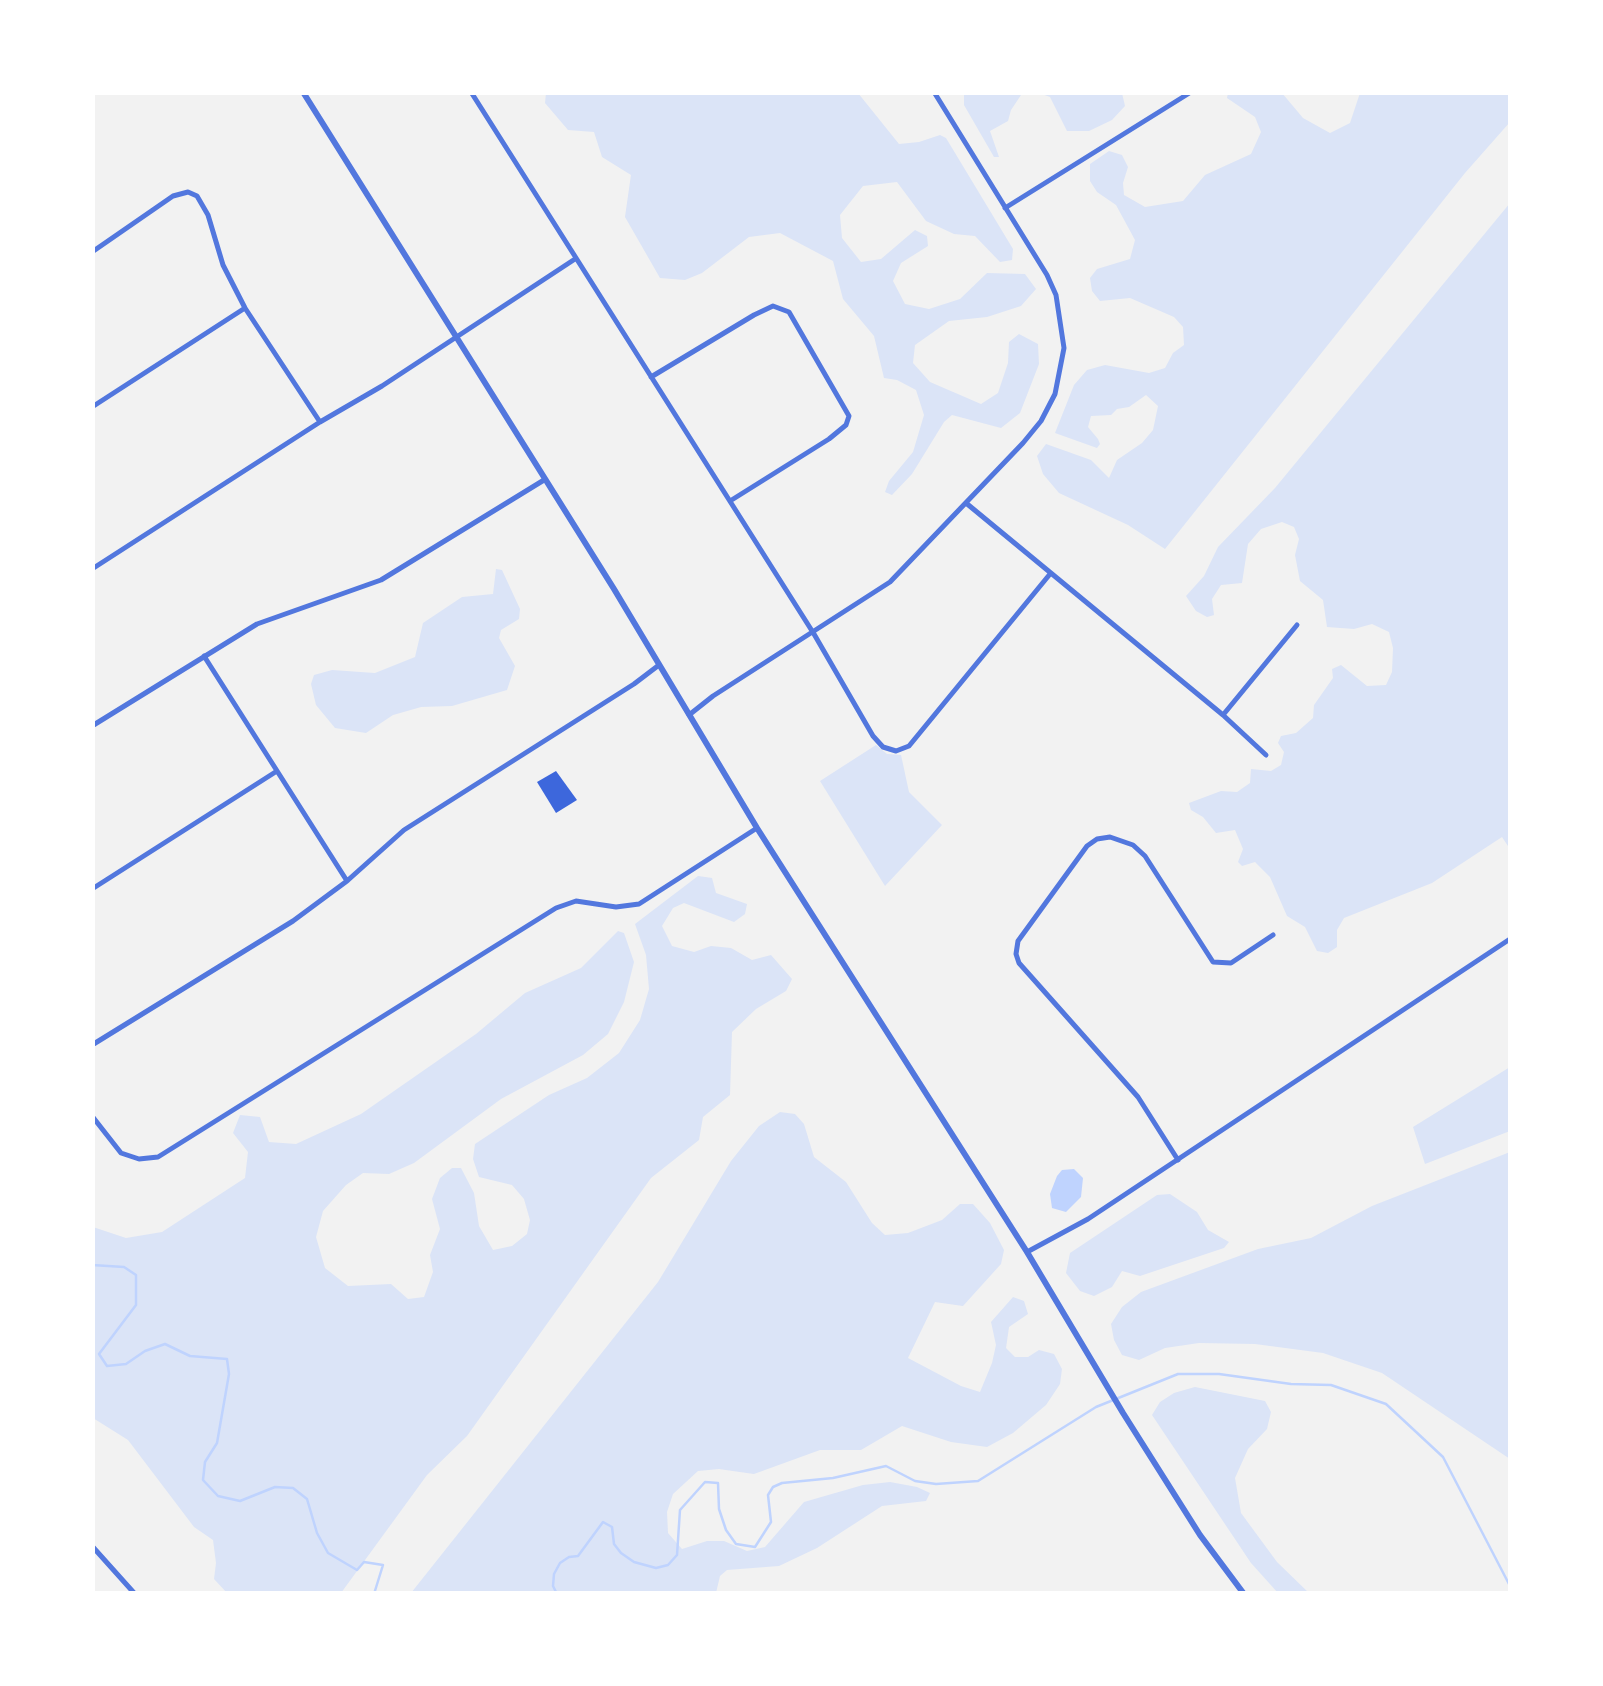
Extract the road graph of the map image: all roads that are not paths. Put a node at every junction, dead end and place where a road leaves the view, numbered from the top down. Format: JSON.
{"nodes":[{"id":1,"x":303,"y":92,"type":"edge"},
{"id":2,"x":471,"y":92,"type":"edge"},
{"id":3,"x":934,"y":92,"type":"edge"},
{"id":4,"x":1191,"y":92,"type":"edge"},
{"id":5,"x":1005,"y":208,"type":"junction"},
{"id":6,"x":92,"y":252,"type":"edge"},
{"id":7,"x":575,"y":259,"type":"junction"},
{"id":8,"x":245,"y":308,"type":"junction"},
{"id":9,"x":457,"y":336,"type":"junction"},
{"id":10,"x":652,"y":377,"type":"junction"},
{"id":11,"x":92,"y":407,"type":"edge"},
{"id":12,"x":320,"y":422,"type":"junction"},
{"id":13,"x":544,"y":480,"type":"junction"},
{"id":14,"x":730,"y":501,"type":"junction"},
{"id":15,"x":966,"y":503,"type":"junction"},
{"id":16,"x":92,"y":569,"type":"edge"},
{"id":17,"x":1050,"y":574,"type":"junction"},
{"id":18,"x":1297,"y":625,"type":"dead end"},
{"id":19,"x":814,"y":634,"type":"junction"},
{"id":20,"x":203,"y":655,"type":"junction"},
{"id":21,"x":659,"y":665,"type":"junction"},
{"id":22,"x":689,"y":715,"type":"junction"},
{"id":23,"x":1223,"y":715,"type":"junction"},
{"id":24,"x":92,"y":726,"type":"edge"},
{"id":25,"x":1266,"y":756,"type":"dead end"},
{"id":26,"x":277,"y":771,"type":"junction"},
{"id":27,"x":757,"y":828,"type":"junction"},
{"id":28,"x":347,"y":881,"type":"junction"},
{"id":29,"x":92,"y":889,"type":"edge"},
{"id":30,"x":1273,"y":935,"type":"dead end"},
{"id":31,"x":1510,"y":939,"type":"edge"},
{"id":32,"x":92,"y":1045,"type":"edge"},
{"id":33,"x":92,"y":1116,"type":"edge"},
{"id":34,"x":1178,"y":1160,"type":"junction"},
{"id":35,"x":1027,"y":1252,"type":"junction"},
{"id":36,"x":92,"y":1546,"type":"edge"},
{"id":37,"x":134,"y":1594,"type":"edge"},
{"id":38,"x":1244,"y":1594,"type":"edge"}],
"edges":[{"from":1,"to":9,"type":"street"},
{"from":2,"to":7,"type":"street"},
{"from":3,"to":5,"type":"street"},
{"from":4,"to":5,"type":"street"},
{"from":5,"to":15,"type":"street"},
{"from":6,"to":8,"type":"street"},
{"from":7,"to":9,"type":"street"},
{"from":7,"to":10,"type":"street"},
{"from":8,"to":11,"type":"street"},
{"from":8,"to":12,"type":"street"},
{"from":9,"to":12,"type":"street"},
{"from":9,"to":13,"type":"street"},
{"from":10,"to":14,"type":"street"},
{"from":10,"to":14,"type":"street"},
{"from":12,"to":16,"type":"street"},
{"from":13,"to":20,"type":"street"},
{"from":13,"to":21,"type":"street"},
{"from":14,"to":19,"type":"street"},
{"from":15,"to":17,"type":"street"},
{"from":15,"to":19,"type":"street"},
{"from":17,"to":19,"type":"street"},
{"from":17,"to":23,"type":"street"},
{"from":18,"to":23,"type":"street"},
{"from":19,"to":22,"type":"street"},
{"from":20,"to":24,"type":"street"},
{"from":20,"to":26,"type":"street"},
{"from":21,"to":22,"type":"street"},
{"from":21,"to":28,"type":"street"},
{"from":22,"to":27,"type":"street"},
{"from":23,"to":25,"type":"street"},
{"from":26,"to":28,"type":"street"},
{"from":26,"to":29,"type":"street"},
{"from":27,"to":33,"type":"street"},
{"from":27,"to":35,"type":"street"},
{"from":28,"to":32,"type":"street"},
{"from":30,"to":34,"type":"street"},
{"from":31,"to":34,"type":"street"},
{"from":34,"to":35,"type":"street"},
{"from":35,"to":38,"type":"street"},
{"from":36,"to":37,"type":"street"}]}
